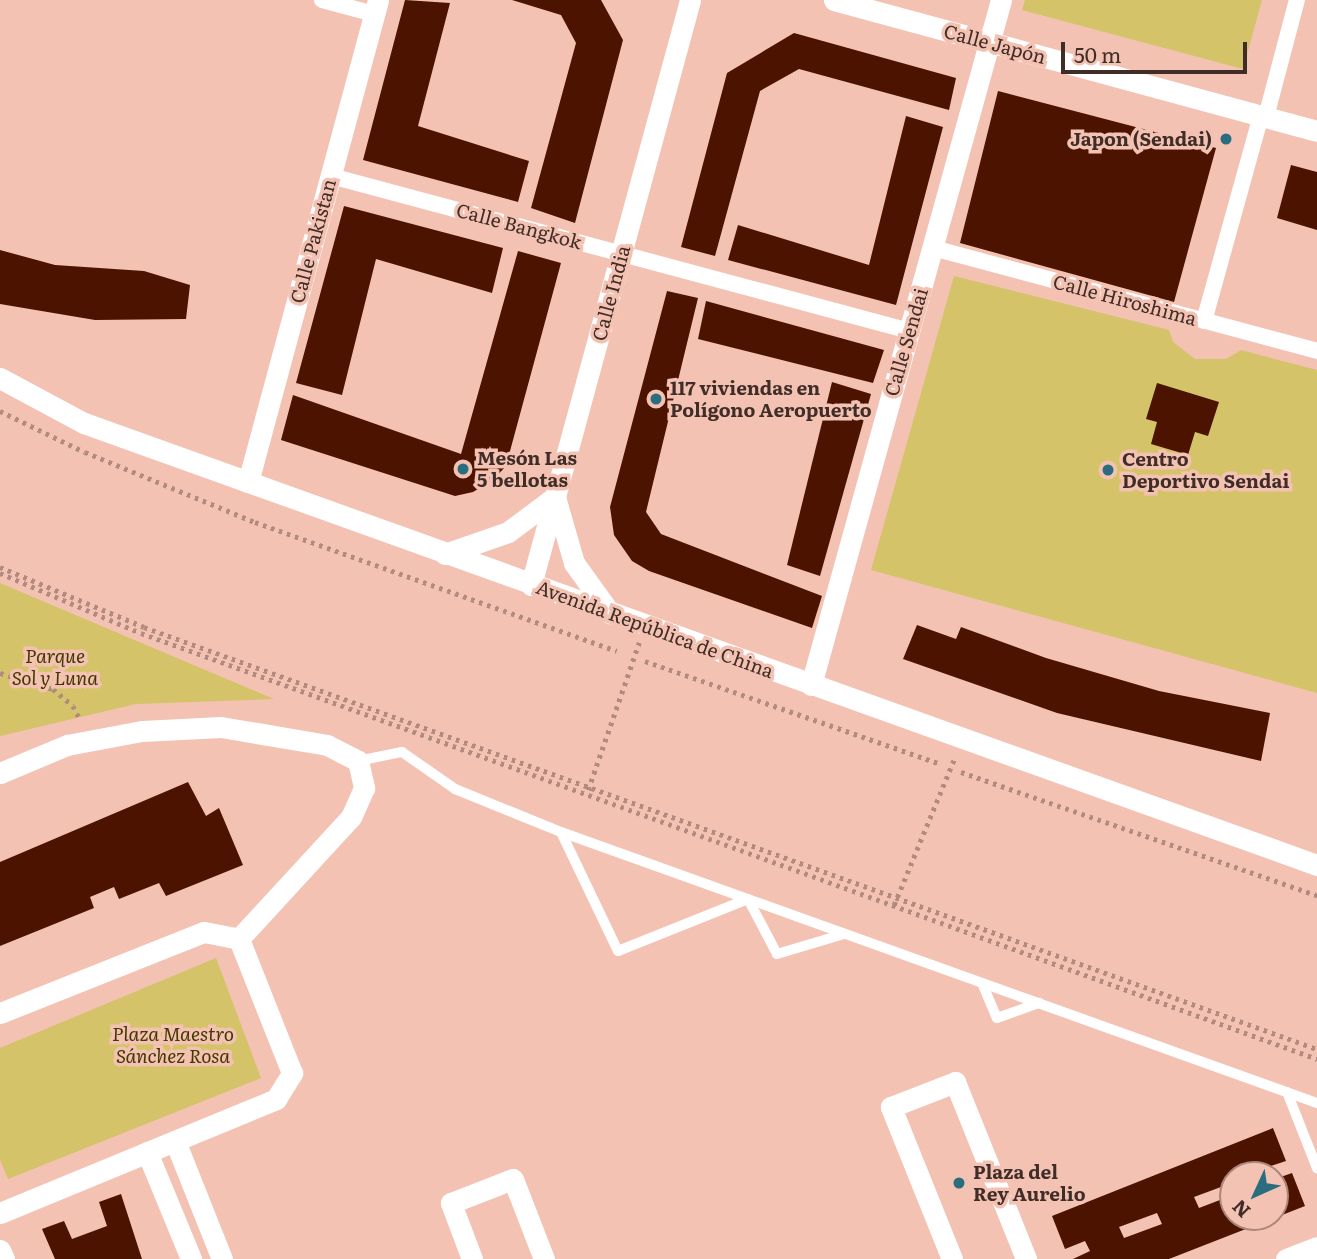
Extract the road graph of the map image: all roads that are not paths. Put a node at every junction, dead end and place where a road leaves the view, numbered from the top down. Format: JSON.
{"nodes":[{"id":1,"x":322,"y":0,"type":"edge"},
{"id":2,"x":690,"y":0,"type":"edge"},
{"id":3,"x":834,"y":0,"type":"edge"},
{"id":4,"x":1001,"y":0,"type":"edge"},
{"id":5,"x":1297,"y":0,"type":"edge"},
{"id":6,"x":376,"y":7,"type":"edge"},
{"id":7,"x":989,"y":42,"type":"junction"},
{"id":8,"x":1263,"y":117,"type":"junction"},
{"id":9,"x":1317,"y":131,"type":"edge"},
{"id":10,"x":331,"y":176,"type":"junction"},
{"id":11,"x":933,"y":248,"type":"junction"},
{"id":12,"x":621,"y":254,"type":"junction"},
{"id":13,"x":1204,"y":321,"type":"junction"},
{"id":14,"x":909,"y":331,"type":"junction"},
{"id":15,"x":1317,"y":351,"type":"edge"},
{"id":16,"x":0,"y":378,"type":"edge"},
{"id":17,"x":248,"y":482,"type":"junction"},
{"id":18,"x":555,"y":498,"type":"junction"},
{"id":19,"x":445,"y":554,"type":"junction"},
{"id":20,"x":531,"y":585,"type":"junction"},
{"id":21,"x":610,"y":613,"type":"junction"},
{"id":22,"x":811,"y":685,"type":"junction"},
{"id":23,"x":358,"y":761,"type":"junction"},
{"id":24,"x":0,"y":773,"type":"edge"},
{"id":25,"x":561,"y":832,"type":"junction"},
{"id":26,"x":1317,"y":865,"type":"edge"},
{"id":27,"x":748,"y":899,"type":"junction"},
{"id":28,"x":844,"y":934,"type":"junction"},
{"id":29,"x":239,"y":939,"type":"junction"},
{"id":30,"x":982,"y":983,"type":"junction"},
{"id":31,"x":1039,"y":1003,"type":"junction"},
{"id":32,"x":0,"y":1013,"type":"edge"},
{"id":33,"x":1287,"y":1092,"type":"junction"},
{"id":34,"x":1317,"y":1103,"type":"edge"},
{"id":35,"x":175,"y":1141,"type":"junction"},
{"id":36,"x":147,"y":1152,"type":"junction"},
{"id":37,"x":1317,"y":1168,"type":"edge"},
{"id":38,"x":0,"y":1213,"type":"edge"},
{"id":39,"x":1317,"y":1247,"type":"edge"},
{"id":40,"x":0,"y":1250,"type":"edge"},
{"id":41,"x":4,"y":1259,"type":"edge"},
{"id":42,"x":191,"y":1259,"type":"edge"},
{"id":43,"x":222,"y":1259,"type":"edge"},
{"id":44,"x":472,"y":1259,"type":"edge"},
{"id":45,"x":544,"y":1259,"type":"edge"},
{"id":46,"x":952,"y":1259,"type":"edge"},
{"id":47,"x":1026,"y":1259,"type":"edge"},
{"id":48,"x":1286,"y":1259,"type":"edge"}],
"edges":[{"from":1,"to":6,"type":"street"},
{"from":2,"to":12,"type":"street","name":"Calle India"},
{"from":3,"to":7,"type":"street","name":"Calle Japón"},
{"from":4,"to":7,"type":"street","name":"Calle Sendai"},
{"from":5,"to":8,"type":"street"},
{"from":6,"to":10,"type":"street","name":"Calle Pakistan"},
{"from":7,"to":8,"type":"street","name":"Calle Japón"},
{"from":7,"to":11,"type":"street","name":"Calle Sendai"},
{"from":8,"to":9,"type":"street","name":"Calle Japón"},
{"from":8,"to":13,"type":"street"},
{"from":10,"to":12,"type":"street","name":"Calle Bangkok"},
{"from":10,"to":17,"type":"street","name":"Calle Pakistan"},
{"from":11,"to":13,"type":"street","name":"Calle Hiroshima"},
{"from":11,"to":14,"type":"street","name":"Calle Sendai"},
{"from":12,"to":14,"type":"street","name":"Calle Bangkok"},
{"from":12,"to":18,"type":"street","name":"Calle India"},
{"from":13,"to":15,"type":"street","name":"Calle Hiroshima"},
{"from":14,"to":22,"type":"street","name":"Calle Sendai"},
{"from":16,"to":17,"type":"street","name":"Avenida República de China"},
{"from":17,"to":19,"type":"street","name":"Avenida República de China"},
{"from":18,"to":19,"type":"street"},
{"from":18,"to":20,"type":"street","name":"Calle India"},
{"from":18,"to":21,"type":"street"},
{"from":19,"to":20,"type":"street","name":"Avenida República de China"},
{"from":20,"to":21,"type":"street","name":"Avenida República de China"},
{"from":21,"to":22,"type":"street","name":"Avenida República de China"},
{"from":22,"to":26,"type":"street","name":"Avenida República de China"},
{"from":23,"to":24,"type":"street"},
{"from":23,"to":25,"type":"lane"},
{"from":23,"to":29,"type":"street"},
{"from":25,"to":27,"type":"lane"},
{"from":25,"to":27,"type":"lane"},
{"from":27,"to":28,"type":"lane"},
{"from":27,"to":28,"type":"lane"},
{"from":28,"to":30,"type":"lane"},
{"from":29,"to":32,"type":"street"},
{"from":29,"to":35,"type":"street"},
{"from":30,"to":31,"type":"lane"},
{"from":30,"to":31,"type":"lane"},
{"from":31,"to":33,"type":"lane"},
{"from":33,"to":34,"type":"lane"},
{"from":33,"to":37,"type":"lane"},
{"from":35,"to":36,"type":"street"},
{"from":35,"to":43,"type":"street"},
{"from":36,"to":38,"type":"street"},
{"from":36,"to":42,"type":"street"},
{"from":39,"to":48,"type":"street"},
{"from":40,"to":41,"type":"street"},
{"from":44,"to":45,"type":"street"},
{"from":46,"to":47,"type":"street"}]}
